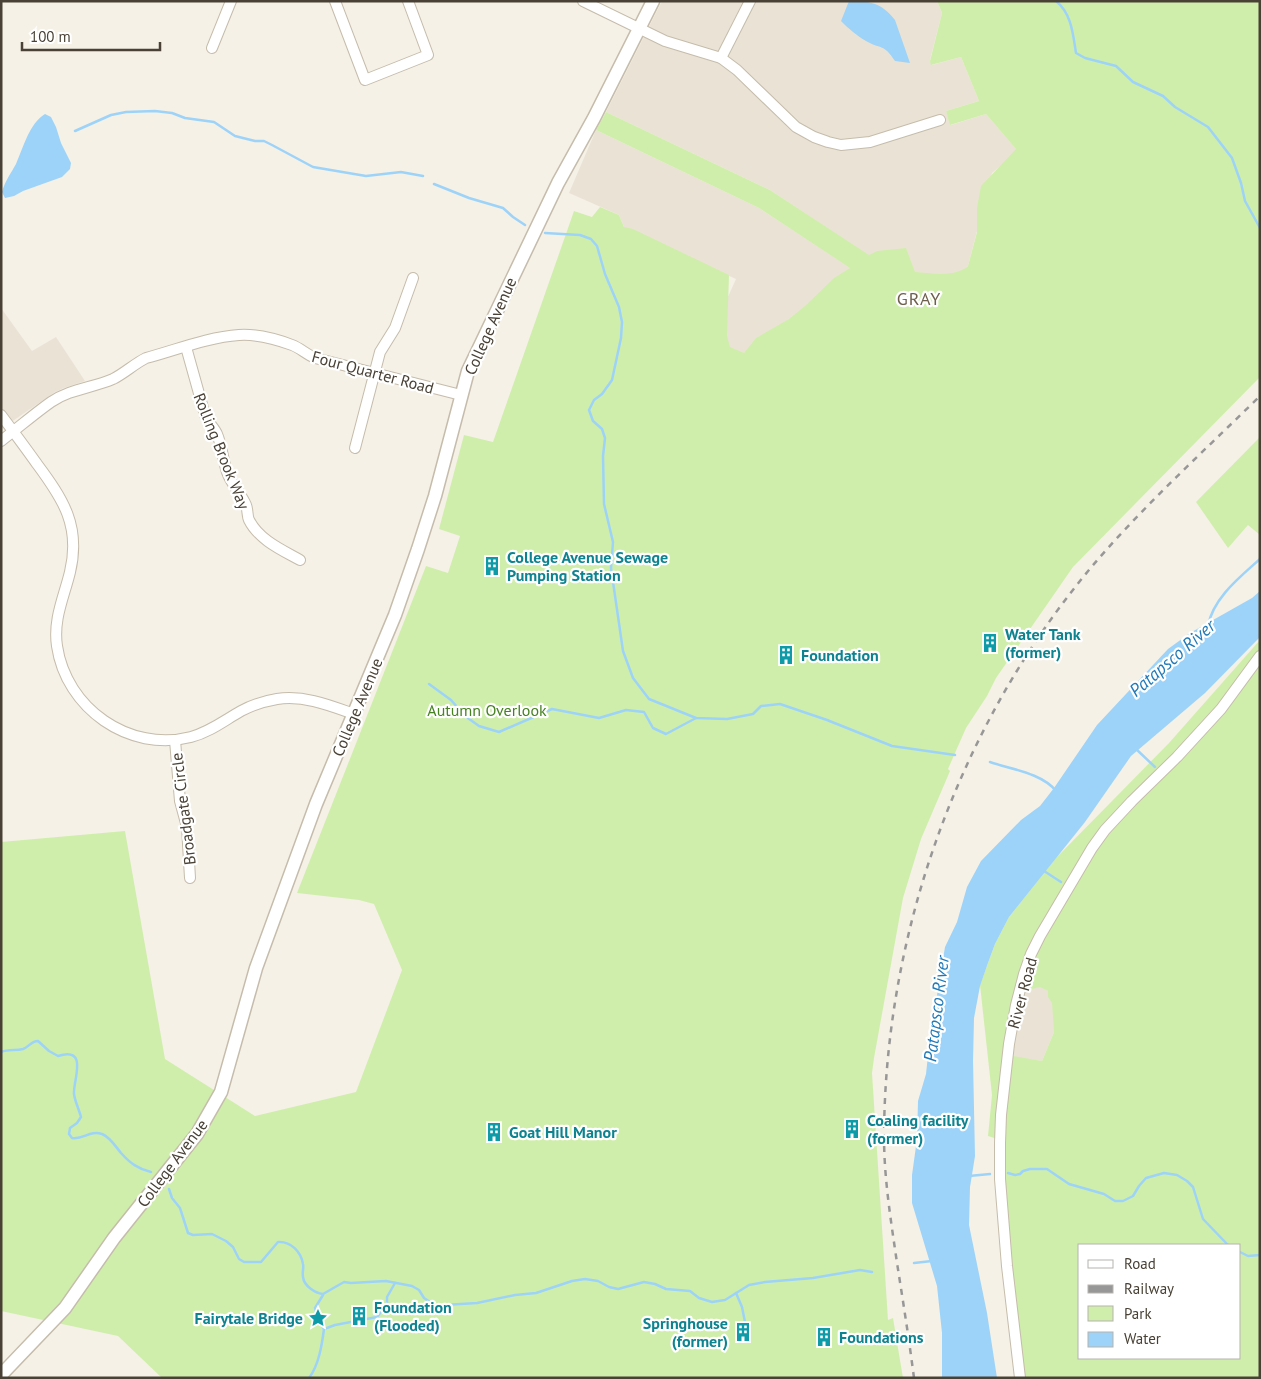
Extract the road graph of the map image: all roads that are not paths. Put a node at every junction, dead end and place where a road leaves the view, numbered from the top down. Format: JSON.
{"nodes":[{"id":1,"x":231,"y":1,"type":"edge"},
{"id":2,"x":335,"y":1,"type":"edge"},
{"id":3,"x":408,"y":1,"type":"edge"},
{"id":4,"x":583,"y":1,"type":"edge"},
{"id":5,"x":653,"y":1,"type":"edge"},
{"id":6,"x":750,"y":1,"type":"edge"},
{"id":7,"x":639,"y":28,"type":"junction"},
{"id":8,"x":212,"y":48,"type":"dead end"},
{"id":9,"x":721,"y":58,"type":"junction"},
{"id":10,"x":940,"y":120,"type":"dead end"},
{"id":11,"x":412,"y":278,"type":"dead end"},
{"id":12,"x":186,"y":347,"type":"junction"},
{"id":13,"x":374,"y":374,"type":"junction"},
{"id":14,"x":461,"y":395,"type":"junction"},
{"id":15,"x":1,"y":415,"type":"edge"},
{"id":16,"x":14,"y":432,"type":"junction"},
{"id":17,"x":1,"y":441,"type":"edge"},
{"id":18,"x":356,"y":448,"type":"dead end"},
{"id":19,"x":300,"y":560,"type":"dead end"},
{"id":20,"x":1260,"y":656,"type":"edge"},
{"id":21,"x":354,"y":714,"type":"junction"},
{"id":22,"x":175,"y":740,"type":"junction"},
{"id":23,"x":190,"y":878,"type":"dead end"},
{"id":24,"x":1,"y":1375,"type":"edge"},
{"id":25,"x":1020,"y":1378,"type":"edge"}],
"edges":[{"from":1,"to":8,"type":"street"},
{"from":2,"to":3,"type":"street"},
{"from":4,"to":7,"type":"street"},
{"from":5,"to":7,"type":"street","name":"College Avenue"},
{"from":6,"to":9,"type":"street"},
{"from":7,"to":9,"type":"street"},
{"from":7,"to":14,"type":"street","name":"College Avenue"},
{"from":9,"to":10,"type":"street"},
{"from":11,"to":13,"type":"street"},
{"from":12,"to":13,"type":"street","name":"Four Quarter Road"},
{"from":12,"to":16,"type":"street","name":"Four Quarter Road"},
{"from":12,"to":19,"type":"street","name":"Rolling Brook Way"},
{"from":13,"to":14,"type":"street","name":"Four Quarter Road"},
{"from":13,"to":18,"type":"street"},
{"from":14,"to":21,"type":"street","name":"College Avenue"},
{"from":15,"to":16,"type":"street"},
{"from":16,"to":17,"type":"street","name":"Four Quarter Road"},
{"from":16,"to":22,"type":"street"},
{"from":20,"to":25,"type":"street","name":"River Road"},
{"from":21,"to":22,"type":"street"},
{"from":21,"to":24,"type":"street","name":"College Avenue"},
{"from":22,"to":23,"type":"street","name":"Broadgate Circle"}]}
